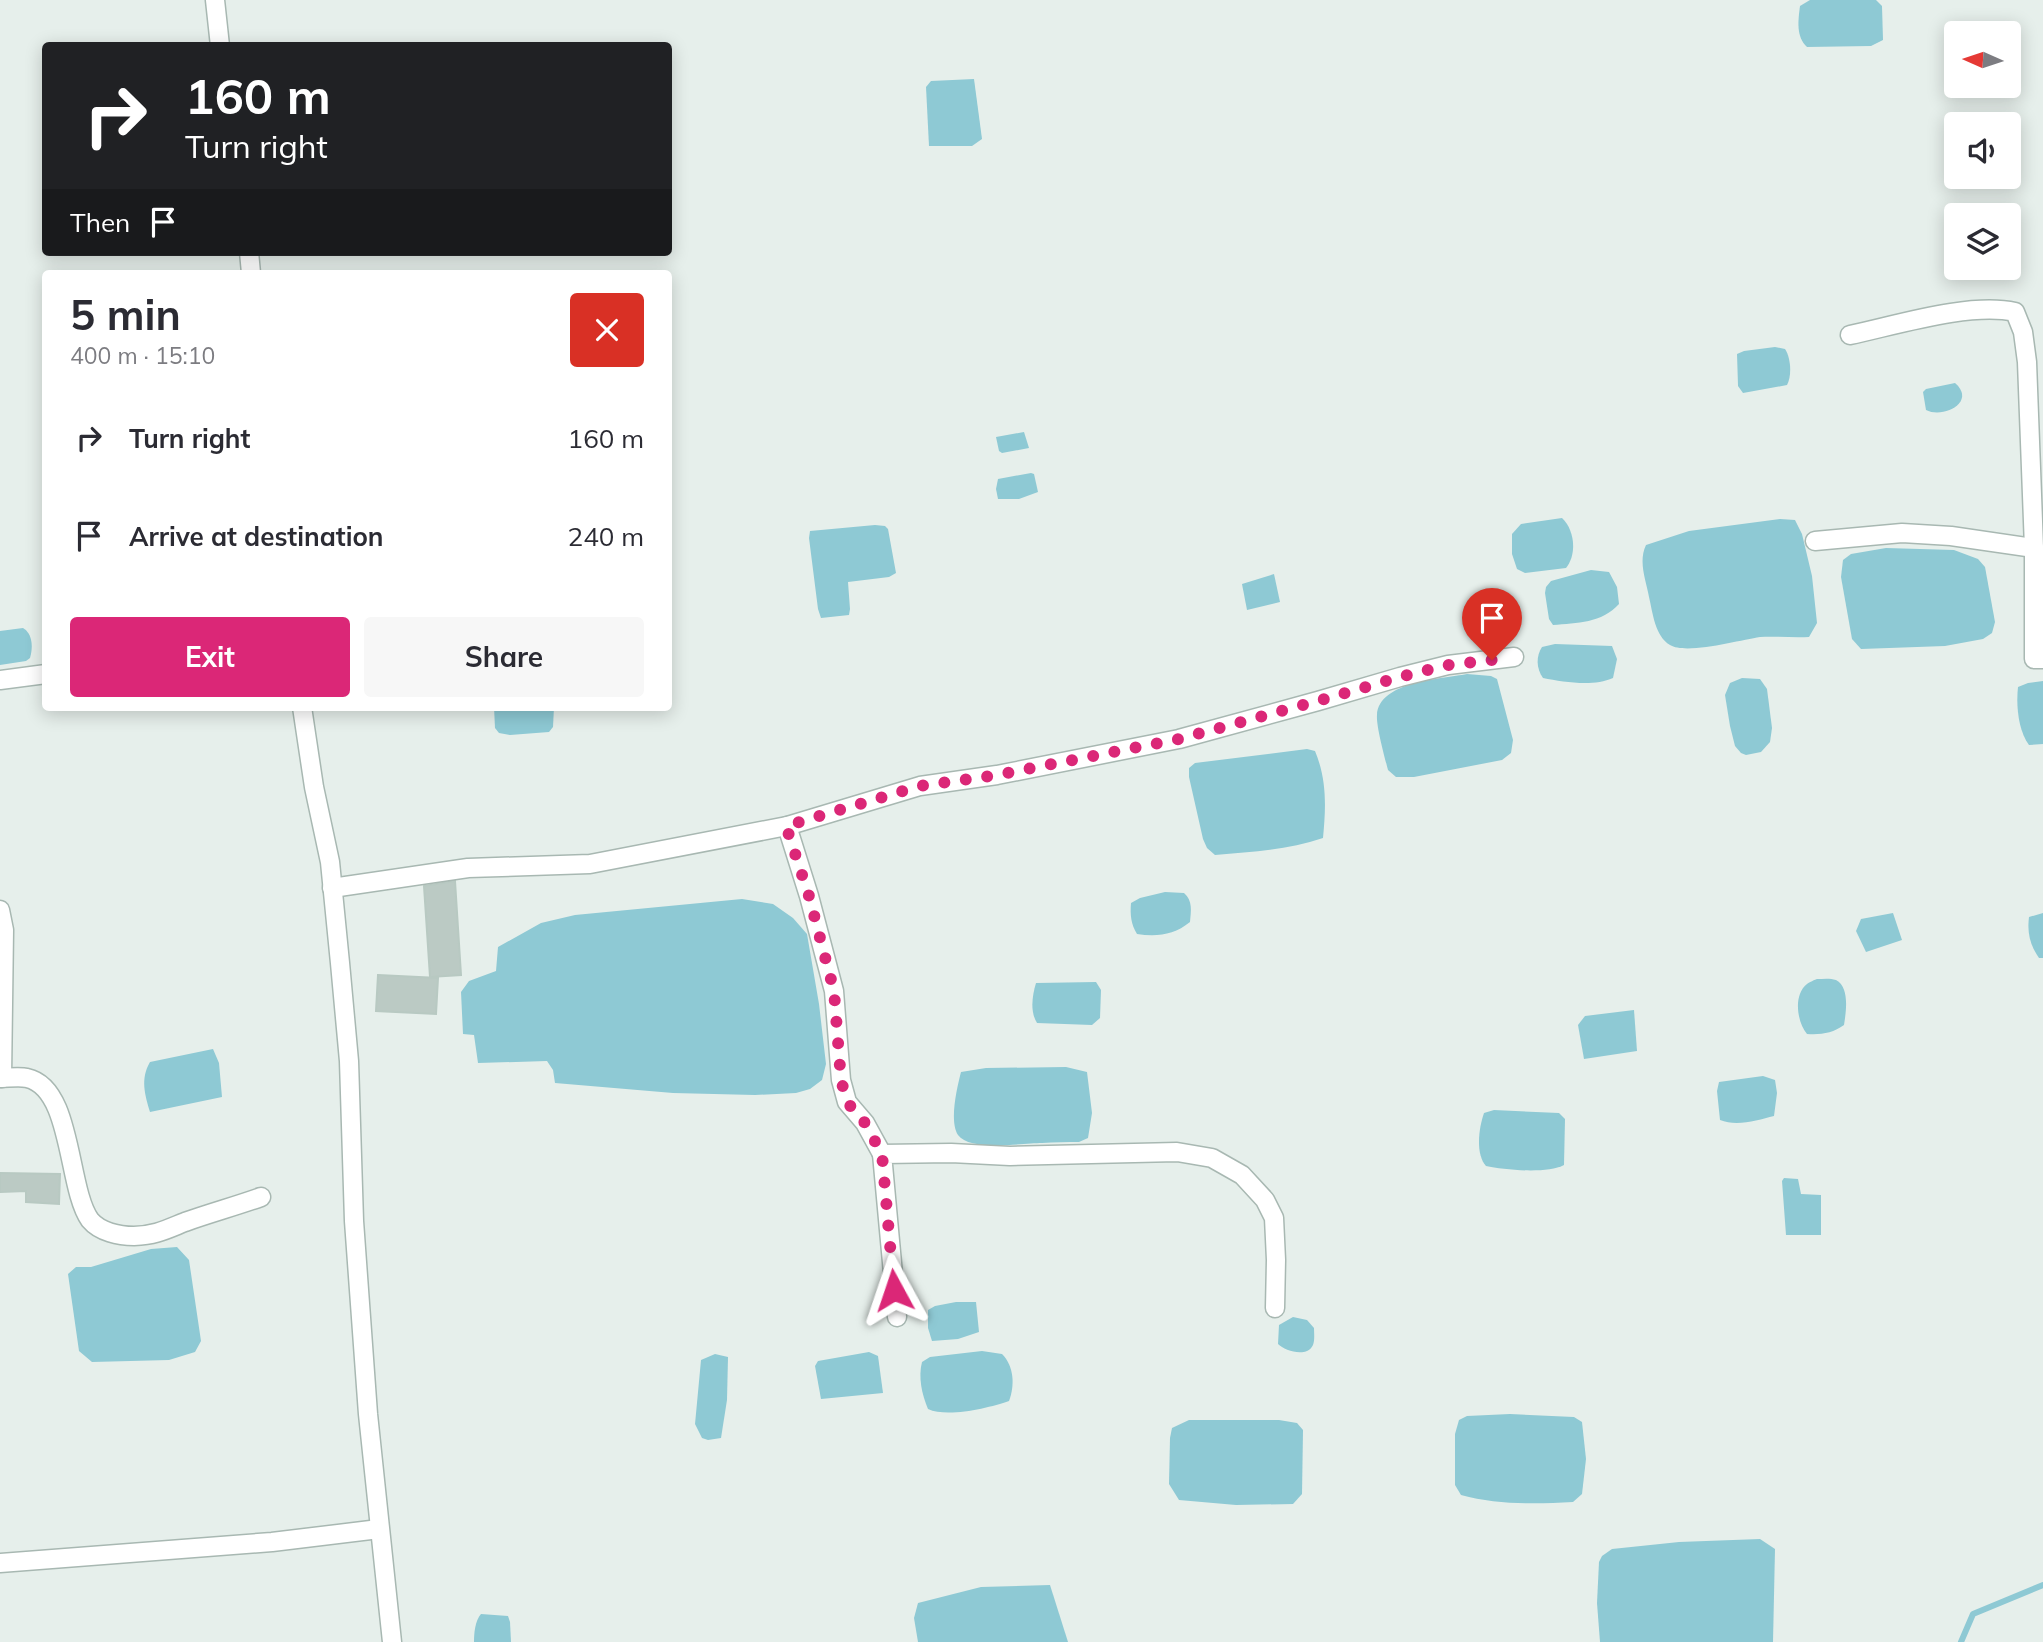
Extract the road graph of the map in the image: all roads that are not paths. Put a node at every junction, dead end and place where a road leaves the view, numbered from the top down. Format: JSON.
{"nodes":[{"id":1,"x":215,"y":0,"type":"edge"},
{"id":2,"x":220,"y":42,"type":"edge"},
{"id":3,"x":1850,"y":335,"type":"dead end"},
{"id":4,"x":1815,"y":541,"type":"dead end"},
{"id":5,"x":2034,"y":548,"type":"junction"},
{"id":6,"x":1514,"y":657,"type":"dead end"},
{"id":7,"x":2043,"y":659,"type":"edge"},
{"id":8,"x":42,"y":675,"type":"edge"},
{"id":9,"x":0,"y":680,"type":"edge"},
{"id":10,"x":303,"y":711,"type":"edge"},
{"id":11,"x":786,"y":826,"type":"junction"},
{"id":12,"x":332,"y":888,"type":"junction"},
{"id":13,"x":0,"y":909,"type":"edge"},
{"id":14,"x":1,"y":1078,"type":"edge"},
{"id":15,"x":882,"y":1154,"type":"junction"},
{"id":16,"x":261,"y":1197,"type":"dead end"},
{"id":17,"x":1275,"y":1308,"type":"dead end"},
{"id":18,"x":897,"y":1317,"type":"dead end"},
{"id":19,"x":379,"y":1529,"type":"junction"},
{"id":20,"x":0,"y":1563,"type":"edge"},
{"id":21,"x":392,"y":1642,"type":"edge"}],
"edges":[{"from":1,"to":2,"type":"street"},
{"from":3,"to":5,"type":"street"},
{"from":4,"to":5,"type":"street"},
{"from":5,"to":7,"type":"street"},
{"from":6,"to":11,"type":"street"},
{"from":8,"to":9,"type":"street"},
{"from":10,"to":12,"type":"street"},
{"from":11,"to":12,"type":"street"},
{"from":11,"to":15,"type":"street"},
{"from":12,"to":19,"type":"street"},
{"from":13,"to":14,"type":"street"},
{"from":14,"to":16,"type":"street"},
{"from":15,"to":17,"type":"street"},
{"from":15,"to":18,"type":"street"},
{"from":19,"to":20,"type":"street"},
{"from":19,"to":21,"type":"street"}]}
